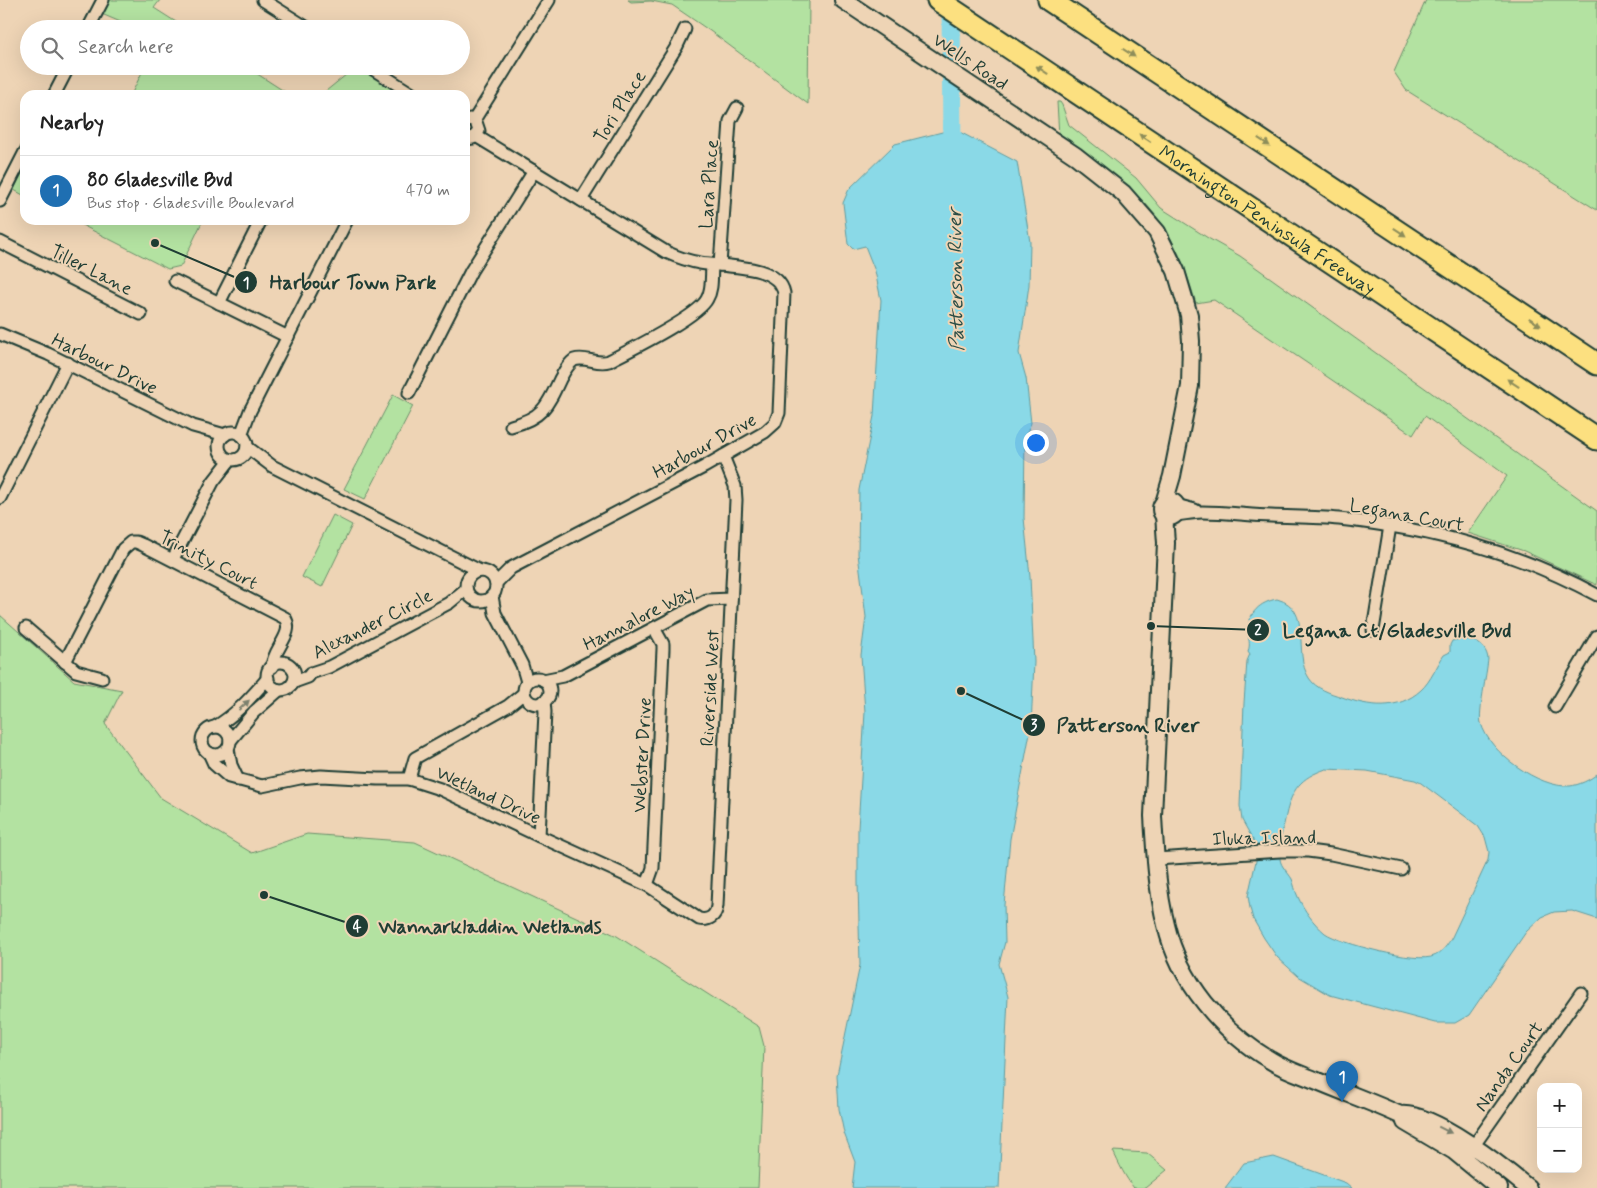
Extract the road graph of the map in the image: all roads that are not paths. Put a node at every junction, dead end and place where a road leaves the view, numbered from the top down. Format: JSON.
{"nodes":[{"id":1,"x":103,"y":0,"type":"edge"},
{"id":2,"x":263,"y":0,"type":"edge"},
{"id":3,"x":549,"y":0,"type":"edge"},
{"id":4,"x":843,"y":0,"type":"edge"},
{"id":5,"x":938,"y":0,"type":"edge"},
{"id":6,"x":1049,"y":0,"type":"edge"},
{"id":7,"x":93,"y":20,"type":"edge"},
{"id":8,"x":295,"y":20,"type":"edge"},
{"id":9,"x":686,"y":30,"type":"dead end"},
{"id":10,"x":64,"y":75,"type":"edge"},
{"id":11,"x":382,"y":75,"type":"edge"},
{"id":12,"x":57,"y":90,"type":"edge"},
{"id":13,"x":406,"y":90,"type":"edge"},
{"id":14,"x":737,"y":108,"type":"dead end"},
{"id":15,"x":470,"y":118,"type":"edge"},
{"id":16,"x":470,"y":121,"type":"edge"},
{"id":17,"x":470,"y":137,"type":"edge"},
{"id":18,"x":20,"y":162,"type":"edge"},
{"id":19,"x":534,"y":171,"type":"junction"},
{"id":20,"x":581,"y":200,"type":"junction"},
{"id":21,"x":0,"y":201,"type":"edge"},
{"id":22,"x":258,"y":225,"type":"edge"},
{"id":23,"x":344,"y":225,"type":"edge"},
{"id":24,"x":0,"y":242,"type":"edge"},
{"id":25,"x":716,"y":265,"type":"junction"},
{"id":26,"x":175,"y":281,"type":"dead end"},
{"id":27,"x":219,"y":303,"type":"junction"},
{"id":28,"x":141,"y":314,"type":"dead end"},
{"id":29,"x":0,"y":334,"type":"edge"},
{"id":30,"x":288,"y":337,"type":"junction"},
{"id":31,"x":1596,"y":363,"type":"edge"},
{"id":32,"x":68,"y":364,"type":"junction"},
{"id":33,"x":408,"y":393,"type":"dead end"},
{"id":34,"x":1542,"y":401,"type":"junction"},
{"id":35,"x":193,"y":426,"type":"junction"},
{"id":36,"x":511,"y":426,"type":"dead end"},
{"id":37,"x":232,"y":434,"type":"junction"},
{"id":38,"x":1597,"y":439,"type":"edge"},
{"id":39,"x":247,"y":447,"type":"junction"},
{"id":40,"x":219,"y":450,"type":"junction"},
{"id":41,"x":1597,"y":453,"type":"edge"},
{"id":42,"x":722,"y":456,"type":"junction"},
{"id":43,"x":235,"y":459,"type":"junction"},
{"id":44,"x":272,"y":466,"type":"junction"},
{"id":45,"x":213,"y":482,"type":"junction"},
{"id":46,"x":0,"y":498,"type":"edge"},
{"id":47,"x":1171,"y":509,"type":"junction"},
{"id":48,"x":1390,"y":526,"type":"junction"},
{"id":49,"x":173,"y":559,"type":"junction"},
{"id":50,"x":457,"y":560,"type":"junction"},
{"id":51,"x":511,"y":568,"type":"junction"},
{"id":52,"x":484,"y":572,"type":"junction"},
{"id":53,"x":496,"y":583,"type":"junction"},
{"id":54,"x":471,"y":592,"type":"junction"},
{"id":55,"x":1597,"y":595,"type":"edge"},
{"id":56,"x":492,"y":596,"type":"junction"},
{"id":57,"x":731,"y":599,"type":"junction"},
{"id":58,"x":495,"y":613,"type":"junction"},
{"id":59,"x":26,"y":628,"type":"dead end"},
{"id":60,"x":654,"y":628,"type":"junction"},
{"id":61,"x":1373,"y":630,"type":"dead end"},
{"id":62,"x":1597,"y":636,"type":"edge"},
{"id":63,"x":284,"y":640,"type":"junction"},
{"id":64,"x":65,"y":662,"type":"junction"},
{"id":65,"x":272,"y":667,"type":"junction"},
{"id":66,"x":292,"y":667,"type":"junction"},
{"id":67,"x":311,"y":673,"type":"junction"},
{"id":68,"x":563,"y":676,"type":"junction"},
{"id":69,"x":102,"y":678,"type":"dead end"},
{"id":70,"x":268,"y":678,"type":"junction"},
{"id":71,"x":294,"y":682,"type":"junction"},
{"id":72,"x":531,"y":689,"type":"junction"},
{"id":73,"x":279,"y":690,"type":"junction"},
{"id":74,"x":547,"y":696,"type":"junction"},
{"id":75,"x":1555,"y":706,"type":"dead end"},
{"id":76,"x":544,"y":726,"type":"junction"},
{"id":77,"x":215,"y":727,"type":"junction"},
{"id":78,"x":229,"y":745,"type":"junction"},
{"id":79,"x":209,"y":753,"type":"junction"},
{"id":80,"x":409,"y":779,"type":"junction"},
{"id":81,"x":238,"y":780,"type":"junction"},
{"id":82,"x":538,"y":836,"type":"junction"},
{"id":83,"x":1156,"y":859,"type":"junction"},
{"id":84,"x":1401,"y":869,"type":"dead end"},
{"id":85,"x":647,"y":885,"type":"junction"},
{"id":86,"x":708,"y":919,"type":"joint"},
{"id":87,"x":1581,"y":992,"type":"dead end"},
{"id":88,"x":1469,"y":1152,"type":"junction"},
{"id":89,"x":1508,"y":1171,"type":"junction"},
{"id":90,"x":1497,"y":1187,"type":"edge"},
{"id":91,"x":1528,"y":1188,"type":"edge"}],
"edges":[{"from":1,"to":7,"type":"street"},
{"from":2,"to":8,"type":"street"},
{"from":3,"to":15,"type":"street"},
{"from":4,"to":47,"type":"main road","name":"Wells Road"},
{"from":34,"to":5,"type":"highway","name":"Mornington Peninsula Freeway","one_way":true},
{"from":6,"to":31,"type":"highway","one_way":true},
{"from":9,"to":20,"type":"street","name":"Tori Place"},
{"from":10,"to":12,"type":"street"},
{"from":11,"to":13,"type":"street"},
{"from":14,"to":25,"type":"street","name":"Lara Place"},
{"from":16,"to":17,"type":"street"},
{"from":17,"to":19,"type":"street","name":"Harbour Drive"},
{"from":18,"to":21,"type":"street"},
{"from":19,"to":20,"type":"street","name":"Harbour Drive"},
{"from":19,"to":33,"type":"street"},
{"from":20,"to":25,"type":"street","name":"Harbour Drive"},
{"from":22,"to":27,"type":"street"},
{"from":23,"to":30,"type":"street"},
{"from":24,"to":28,"type":"street","name":"Tiller Lane"},
{"from":25,"to":36,"type":"street","name":"Lara Place"},
{"from":25,"to":42,"type":"street","name":"Harbour Drive"},
{"from":26,"to":27,"type":"street"},
{"from":27,"to":30,"type":"street"},
{"from":29,"to":32,"type":"street","name":"Harbour Drive"},
{"from":30,"to":37,"type":"street"},
{"from":32,"to":35,"type":"street","name":"Harbour Drive"},
{"from":32,"to":46,"type":"street"},
{"from":34,"to":38,"type":"highway","name":"Mornington Peninsula Freeway"},
{"from":34,"to":41,"type":"highway"},
{"from":35,"to":37,"type":"street","name":"Harbour Drive"},
{"from":35,"to":40,"type":"street","name":"Harbour Drive"},
{"from":37,"to":39,"type":"street"},
{"from":37,"to":40,"type":"street"},
{"from":39,"to":43,"type":"street"},
{"from":39,"to":44,"type":"street"},
{"from":40,"to":43,"type":"street"},
{"from":40,"to":45,"type":"street"},
{"from":42,"to":51,"type":"street","name":"Harbour Drive"},
{"from":42,"to":57,"type":"street","name":"Riverside West"},
{"from":43,"to":44,"type":"street"},
{"from":43,"to":45,"type":"street"},
{"from":44,"to":50,"type":"street"},
{"from":45,"to":49,"type":"street"},
{"from":47,"to":48,"type":"street","name":"Legana Court"},
{"from":47,"to":83,"type":"main road"},
{"from":48,"to":55,"type":"street","name":"Legana Court"},
{"from":48,"to":61,"type":"street"},
{"from":49,"to":63,"type":"street","name":"Trinity Court"},
{"from":49,"to":64,"type":"street","name":"Trinity Court"},
{"from":50,"to":52,"type":"street"},
{"from":50,"to":54,"type":"street"},
{"from":51,"to":52,"type":"street","name":"Harbour Drive"},
{"from":51,"to":53,"type":"street","name":"Harbour Drive"},
{"from":52,"to":53,"type":"street"},
{"from":52,"to":54,"type":"street"},
{"from":53,"to":56,"type":"street"},
{"from":54,"to":56,"type":"street"},
{"from":54,"to":58,"type":"street"},
{"from":54,"to":67,"type":"street","name":"Alexander Circle"},
{"from":56,"to":58,"type":"street"},
{"from":57,"to":60,"type":"street","name":"Hannalore Way"},
{"from":57,"to":86,"type":"street","name":"Riverside West"},
{"from":58,"to":72,"type":"street"},
{"from":59,"to":64,"type":"street"},
{"from":60,"to":68,"type":"street","name":"Hannalore Way"},
{"from":60,"to":85,"type":"street","name":"Webster Drive"},
{"from":62,"to":75,"type":"street"},
{"from":63,"to":65,"type":"street"},
{"from":63,"to":66,"type":"street"},
{"from":64,"to":69,"type":"street"},
{"from":65,"to":66,"type":"street"},
{"from":65,"to":70,"type":"street"},
{"from":66,"to":67,"type":"street","name":"Alexander Circle"},
{"from":66,"to":71,"type":"street"},
{"from":67,"to":71,"type":"street","name":"Alexander Circle"},
{"from":68,"to":72,"type":"street","name":"Hannalore Way"},
{"from":68,"to":74,"type":"street","name":"Hannalore Way"},
{"from":70,"to":73,"type":"street"},
{"from":77,"to":70,"type":"street","one_way":true},
{"from":71,"to":73,"type":"street"},
{"from":72,"to":74,"type":"street"},
{"from":72,"to":74,"type":"street"},
{"from":72,"to":76,"type":"street"},
{"from":72,"to":80,"type":"street","name":"Hannalore Way"},
{"from":73,"to":78,"type":"street"},
{"from":74,"to":76,"type":"street"},
{"from":76,"to":82,"type":"street"},
{"from":77,"to":78,"type":"street"},
{"from":77,"to":79,"type":"street"},
{"from":78,"to":79,"type":"street"},
{"from":78,"to":81,"type":"street"},
{"from":79,"to":81,"type":"street","name":"Wetland Drive"},
{"from":80,"to":81,"type":"street","name":"Wetland Drive"},
{"from":80,"to":82,"type":"street","name":"Wetland Drive"},
{"from":82,"to":85,"type":"street","name":"Wetland Drive"},
{"from":83,"to":84,"type":"street","name":"Iluka Island"},
{"from":83,"to":88,"type":"main road"},
{"from":85,"to":86,"type":"street","name":"Wetland Drive"},
{"from":87,"to":88,"type":"street","name":"Nanda Court"},
{"from":88,"to":89,"type":"main road"},
{"from":88,"to":90,"type":"main road"},
{"from":89,"to":90,"type":"street"},
{"from":89,"to":91,"type":"main road"}]}
